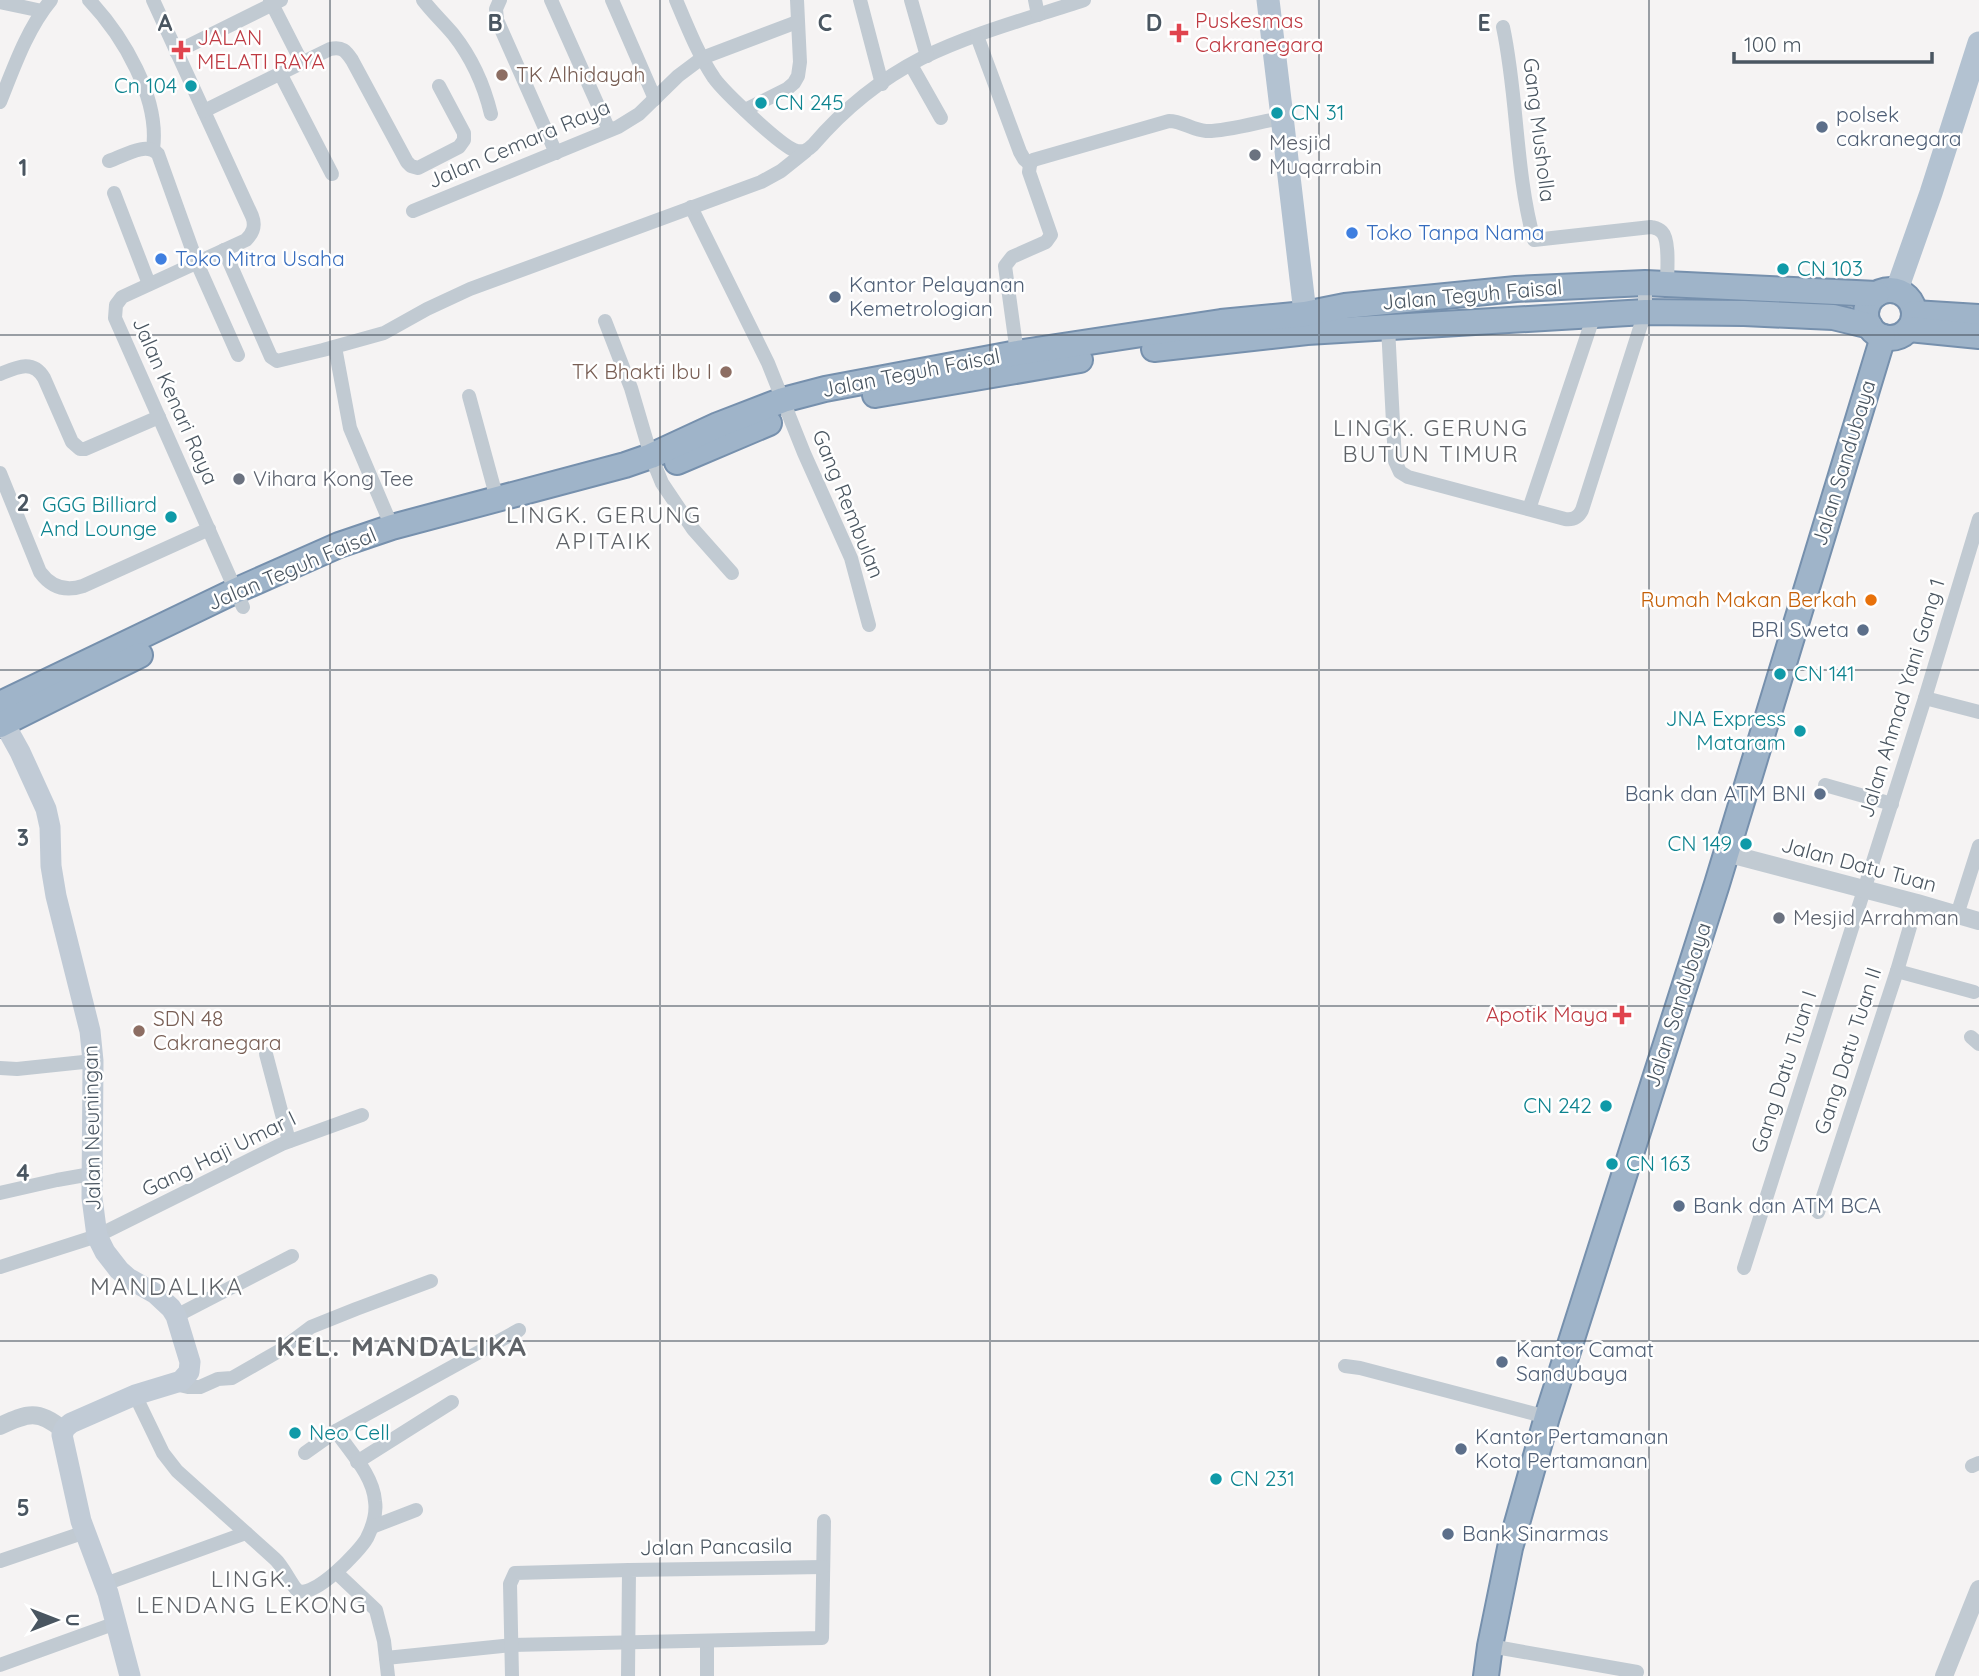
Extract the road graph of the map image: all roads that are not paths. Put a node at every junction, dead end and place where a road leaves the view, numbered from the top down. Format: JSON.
{"nodes":[{"id":1,"x":89,"y":0,"type":"edge"},
{"id":2,"x":153,"y":0,"type":"edge"},
{"id":3,"x":423,"y":0,"type":"edge"},
{"id":4,"x":500,"y":0,"type":"edge"},
{"id":5,"x":551,"y":0,"type":"edge"},
{"id":6,"x":612,"y":0,"type":"edge"},
{"id":7,"x":676,"y":0,"type":"edge"},
{"id":8,"x":797,"y":0,"type":"edge"},
{"id":9,"x":860,"y":0,"type":"edge"},
{"id":10,"x":911,"y":0,"type":"edge"},
{"id":11,"x":1035,"y":0,"type":"edge"},
{"id":12,"x":1084,"y":0,"type":"edge"},
{"id":13,"x":1268,"y":0,"type":"edge"},
{"id":14,"x":274,"y":1,"type":"edge"},
{"id":15,"x":0,"y":2,"type":"edge"},
{"id":16,"x":47,"y":5,"type":"edge"},
{"id":17,"x":1038,"y":15,"type":"junction"},
{"id":18,"x":797,"y":22,"type":"junction"},
{"id":19,"x":1503,"y":27,"type":"dead end"},
{"id":20,"x":977,"y":36,"type":"junction"},
{"id":21,"x":1979,"y":43,"type":"edge"},
{"id":22,"x":176,"y":52,"type":"junction"},
{"id":23,"x":927,"y":56,"type":"junction"},
{"id":24,"x":702,"y":58,"type":"junction"},
{"id":25,"x":302,"y":63,"type":"junction"},
{"id":26,"x":911,"y":65,"type":"junction"},
{"id":27,"x":281,"y":75,"type":"junction"},
{"id":28,"x":882,"y":84,"type":"junction"},
{"id":29,"x":439,"y":86,"type":"dead end"},
{"id":30,"x":655,"y":99,"type":"junction"},
{"id":31,"x":0,"y":101,"type":"edge"},
{"id":32,"x":745,"y":110,"type":"junction"},
{"id":33,"x":204,"y":111,"type":"junction"},
{"id":34,"x":491,"y":114,"type":"dead end"},
{"id":35,"x":941,"y":117,"type":"dead end"},
{"id":36,"x":1282,"y":117,"type":"junction"},
{"id":37,"x":609,"y":130,"type":"junction"},
{"id":38,"x":153,"y":149,"type":"junction"},
{"id":39,"x":806,"y":151,"type":"junction"},
{"id":40,"x":556,"y":153,"type":"junction"},
{"id":41,"x":109,"y":161,"type":"dead end"},
{"id":42,"x":1030,"y":166,"type":"junction"},
{"id":43,"x":332,"y":174,"type":"dead end"},
{"id":44,"x":114,"y":192,"type":"dead end"},
{"id":45,"x":691,"y":207,"type":"junction"},
{"id":46,"x":413,"y":211,"type":"dead end"},
{"id":47,"x":224,"y":250,"type":"junction"},
{"id":48,"x":197,"y":263,"type":"junction"},
{"id":49,"x":1656,"y":283,"type":"junction"},
{"id":50,"x":149,"y":284,"type":"junction"},
{"id":51,"x":1516,"y":289,"type":"junction"},
{"id":52,"x":1887,"y":293,"type":"junction"},
{"id":53,"x":1645,"y":312,"type":"junction"},
{"id":54,"x":1594,"y":315,"type":"junction"},
{"id":55,"x":1979,"y":317,"type":"edge"},
{"id":56,"x":1516,"y":319,"type":"junction"},
{"id":57,"x":605,"y":321,"type":"dead end"},
{"id":58,"x":1911,"y":321,"type":"junction"},
{"id":59,"x":1306,"y":323,"type":"junction"},
{"id":60,"x":1388,"y":327,"type":"junction"},
{"id":61,"x":1876,"y":331,"type":"junction"},
{"id":62,"x":1979,"y":336,"type":"edge"},
{"id":63,"x":335,"y":347,"type":"junction"},
{"id":64,"x":1017,"y":353,"type":"junction"},
{"id":65,"x":237,"y":355,"type":"dead end"},
{"id":66,"x":0,"y":374,"type":"edge"},
{"id":67,"x":469,"y":396,"type":"dead end"},
{"id":68,"x":786,"y":407,"type":"junction"},
{"id":69,"x":159,"y":416,"type":"junction"},
{"id":70,"x":654,"y":463,"type":"junction"},
{"id":71,"x":0,"y":473,"type":"edge"},
{"id":72,"x":496,"y":499,"type":"junction"},
{"id":73,"x":1529,"y":509,"type":"junction"},
{"id":74,"x":1979,"y":519,"type":"edge"},
{"id":75,"x":392,"y":527,"type":"junction"},
{"id":76,"x":209,"y":529,"type":"junction"},
{"id":77,"x":1976,"y":540,"type":"edge"},
{"id":78,"x":732,"y":573,"type":"dead end"},
{"id":79,"x":239,"y":599,"type":"junction"},
{"id":80,"x":869,"y":625,"type":"dead end"},
{"id":81,"x":1925,"y":698,"type":"junction"},
{"id":82,"x":1979,"y":712,"type":"edge"},
{"id":83,"x":1,"y":717,"type":"edge"},
{"id":84,"x":1825,"y":785,"type":"dead end"},
{"id":85,"x":1892,"y":804,"type":"junction"},
{"id":86,"x":1979,"y":846,"type":"edge"},
{"id":87,"x":1726,"y":853,"type":"junction"},
{"id":88,"x":1865,"y":888,"type":"junction"},
{"id":89,"x":1917,"y":902,"type":"junction"},
{"id":90,"x":1956,"y":915,"type":"junction"},
{"id":91,"x":1979,"y":921,"type":"edge"},
{"id":92,"x":1897,"y":971,"type":"junction"},
{"id":93,"x":1973,"y":992,"type":"dead end"},
{"id":94,"x":266,"y":1054,"type":"dead end"},
{"id":95,"x":93,"y":1061,"type":"junction"},
{"id":96,"x":0,"y":1068,"type":"edge"},
{"id":97,"x":362,"y":1115,"type":"dead end"},
{"id":98,"x":289,"y":1140,"type":"junction"},
{"id":99,"x":92,"y":1174,"type":"junction"},
{"id":100,"x":0,"y":1194,"type":"edge"},
{"id":101,"x":1818,"y":1212,"type":"dead end"},
{"id":102,"x":97,"y":1236,"type":"junction"},
{"id":103,"x":292,"y":1256,"type":"dead end"},
{"id":104,"x":0,"y":1267,"type":"edge"},
{"id":105,"x":1744,"y":1268,"type":"dead end"},
{"id":106,"x":431,"y":1281,"type":"dead end"},
{"id":107,"x":176,"y":1316,"type":"junction"},
{"id":108,"x":519,"y":1330,"type":"dead end"},
{"id":109,"x":1345,"y":1366,"type":"dead end"},
{"id":110,"x":175,"y":1384,"type":"junction"},
{"id":111,"x":135,"y":1395,"type":"junction"},
{"id":112,"x":452,"y":1402,"type":"dead end"},
{"id":113,"x":1547,"y":1417,"type":"junction"},
{"id":114,"x":0,"y":1426,"type":"edge"},
{"id":115,"x":63,"y":1430,"type":"junction"},
{"id":116,"x":336,"y":1431,"type":"junction"},
{"id":117,"x":305,"y":1452,"type":"dead end"},
{"id":118,"x":358,"y":1462,"type":"junction"},
{"id":119,"x":416,"y":1510,"type":"dead end"},
{"id":120,"x":824,"y":1521,"type":"dead end"},
{"id":121,"x":372,"y":1527,"type":"junction"},
{"id":122,"x":85,"y":1532,"type":"junction"},
{"id":123,"x":246,"y":1533,"type":"junction"},
{"id":124,"x":0,"y":1561,"type":"edge"},
{"id":125,"x":823,"y":1567,"type":"junction"},
{"id":126,"x":629,"y":1570,"type":"junction"},
{"id":127,"x":341,"y":1577,"type":"dead end"},
{"id":128,"x":105,"y":1584,"type":"junction"},
{"id":129,"x":1979,"y":1589,"type":"edge"},
{"id":130,"x":116,"y":1623,"type":"junction"},
{"id":131,"x":707,"y":1642,"type":"junction"},
{"id":132,"x":628,"y":1643,"type":"junction"},
{"id":133,"x":512,"y":1645,"type":"junction"},
{"id":134,"x":1490,"y":1646,"type":"junction"},
{"id":135,"x":386,"y":1658,"type":"junction"},
{"id":136,"x":0,"y":1665,"type":"edge"},
{"id":137,"x":1637,"y":1671,"type":"dead end"},
{"id":138,"x":130,"y":1676,"type":"edge"},
{"id":139,"x":388,"y":1676,"type":"edge"},
{"id":140,"x":512,"y":1676,"type":"edge"},
{"id":141,"x":628,"y":1676,"type":"edge"},
{"id":142,"x":707,"y":1676,"type":"edge"},
{"id":143,"x":1486,"y":1676,"type":"edge"},
{"id":144,"x":1944,"y":1676,"type":"edge"}],
"edges":[{"from":1,"to":38,"type":"street"},
{"from":2,"to":22,"type":"street","name":"Jalan Kenari Raya"},
{"from":3,"to":34,"type":"street"},
{"from":4,"to":40,"type":"street"},
{"from":5,"to":37,"type":"street"},
{"from":6,"to":30,"type":"street"},
{"from":7,"to":24,"type":"street"},
{"from":8,"to":18,"type":"street"},
{"from":9,"to":28,"type":"street"},
{"from":10,"to":23,"type":"street"},
{"from":11,"to":17,"type":"street"},
{"from":12,"to":17,"type":"street"},
{"from":13,"to":36,"type":"main road"},
{"from":14,"to":22,"type":"street"},
{"from":14,"to":25,"type":"street"},
{"from":15,"to":16,"type":"street"},
{"from":16,"to":31,"type":"street"},
{"from":17,"to":20,"type":"street"},
{"from":18,"to":24,"type":"street","name":"Jalan Cemara Raya"},
{"from":18,"to":32,"type":"street"},
{"from":19,"to":49,"type":"street","name":"Gang Musholla"},
{"from":20,"to":23,"type":"street"},
{"from":20,"to":42,"type":"street"},
{"from":21,"to":52,"type":"main road"},
{"from":22,"to":33,"type":"street","name":"Jalan Kenari Raya"},
{"from":23,"to":26,"type":"street"},
{"from":24,"to":30,"type":"street","name":"Jalan Cemara Raya"},
{"from":24,"to":32,"type":"street"},
{"from":25,"to":27,"type":"street"},
{"from":25,"to":29,"type":"street"},
{"from":26,"to":28,"type":"street"},
{"from":26,"to":35,"type":"street"},
{"from":27,"to":33,"type":"street"},
{"from":27,"to":43,"type":"street"},
{"from":28,"to":39,"type":"street"},
{"from":30,"to":37,"type":"street","name":"Jalan Cemara Raya"},
{"from":32,"to":39,"type":"street"},
{"from":33,"to":47,"type":"street","name":"Jalan Kenari Raya"},
{"from":36,"to":42,"type":"street"},
{"from":36,"to":59,"type":"main road"},
{"from":37,"to":40,"type":"street","name":"Jalan Cemara Raya"},
{"from":38,"to":41,"type":"street"},
{"from":38,"to":48,"type":"street"},
{"from":39,"to":45,"type":"street"},
{"from":40,"to":46,"type":"street","name":"Jalan Cemara Raya"},
{"from":42,"to":64,"type":"street"},
{"from":44,"to":50,"type":"street"},
{"from":45,"to":63,"type":"street"},
{"from":45,"to":68,"type":"street","name":"Gang Rembulan"},
{"from":47,"to":48,"type":"street","name":"Jalan Kenari Raya"},
{"from":47,"to":63,"type":"street"},
{"from":48,"to":50,"type":"street","name":"Jalan Kenari Raya"},
{"from":48,"to":65,"type":"street"},
{"from":49,"to":51,"type":"highway","name":"Jalan Teguh Faisal"},
{"from":49,"to":52,"type":"highway","name":"Jalan Teguh Faisal"},
{"from":49,"to":53,"type":"street"},
{"from":50,"to":69,"type":"street","name":"Jalan Kenari Raya"},
{"from":51,"to":56,"type":"highway"},
{"from":51,"to":59,"type":"highway","name":"Jalan Teguh Faisal"},
{"from":52,"to":58,"type":"highway"},
{"from":52,"to":61,"type":"highway"},
{"from":53,"to":54,"type":"highway","name":"Jalan Teguh Faisal"},
{"from":53,"to":61,"type":"highway","name":"Jalan Teguh Faisal"},
{"from":53,"to":73,"type":"street"},
{"from":54,"to":56,"type":"highway","name":"Jalan Teguh Faisal"},
{"from":54,"to":73,"type":"street"},
{"from":55,"to":58,"type":"highway"},
{"from":56,"to":60,"type":"highway","name":"Jalan Teguh Faisal"},
{"from":57,"to":70,"type":"street"},
{"from":58,"to":61,"type":"highway"},
{"from":58,"to":62,"type":"highway"},
{"from":59,"to":60,"type":"highway","name":"Jalan Teguh Faisal"},
{"from":59,"to":64,"type":"highway","name":"Jalan Teguh Faisal"},
{"from":59,"to":68,"type":"highway","name":"Jalan Teguh Faisal"},
{"from":60,"to":73,"type":"street"},
{"from":61,"to":87,"type":"highway","name":"Jalan Sandubaya"},
{"from":63,"to":75,"type":"street"},
{"from":64,"to":68,"type":"highway","name":"Jalan Teguh Faisal"},
{"from":66,"to":69,"type":"street"},
{"from":67,"to":72,"type":"street"},
{"from":68,"to":70,"type":"highway","name":"Jalan Teguh Faisal"},
{"from":68,"to":80,"type":"street","name":"Gang Rembulan"},
{"from":69,"to":76,"type":"street","name":"Jalan Kenari Raya"},
{"from":70,"to":72,"type":"highway","name":"Jalan Teguh Faisal"},
{"from":70,"to":78,"type":"street"},
{"from":70,"to":79,"type":"highway","name":"Jalan Teguh Faisal"},
{"from":71,"to":76,"type":"street"},
{"from":72,"to":75,"type":"highway","name":"Jalan Teguh Faisal"},
{"from":74,"to":77,"type":"street","name":"Jalan Ahmad Yani Gang 1"},
{"from":75,"to":79,"type":"highway","name":"Jalan Teguh Faisal"},
{"from":76,"to":79,"type":"street","name":"Jalan Kenari Raya"},
{"from":77,"to":81,"type":"street","name":"Jalan Ahmad Yani Gang 1"},
{"from":79,"to":83,"type":"highway","name":"Jalan Teguh Faisal"},
{"from":81,"to":82,"type":"street"},
{"from":81,"to":85,"type":"street","name":"Jalan Ahmad Yani Gang 1"},
{"from":83,"to":95,"type":"main road","name":"Jalan Neuningan"},
{"from":84,"to":85,"type":"street"},
{"from":85,"to":88,"type":"street","name":"Jalan Ahmad Yani Gang 1"},
{"from":86,"to":90,"type":"street"},
{"from":87,"to":88,"type":"street","name":"Jalan Datu Tuan"},
{"from":87,"to":113,"type":"highway","name":"Jalan Sandubaya"},
{"from":88,"to":89,"type":"street","name":"Jalan Datu Tuan"},
{"from":88,"to":105,"type":"street","name":"Gang Datu Tuan I"},
{"from":89,"to":90,"type":"street","name":"Jalan Datu Tuan"},
{"from":89,"to":92,"type":"street","name":"Gang Datu Tuan II"},
{"from":90,"to":91,"type":"street","name":"Jalan Datu Tuan"},
{"from":92,"to":93,"type":"street"},
{"from":92,"to":101,"type":"street","name":"Gang Datu Tuan II"},
{"from":94,"to":98,"type":"street"},
{"from":95,"to":96,"type":"street"},
{"from":95,"to":99,"type":"main road","name":"Jalan Neuningan"},
{"from":97,"to":98,"type":"street","name":"Gang Haji Umar I"},
{"from":98,"to":102,"type":"street","name":"Gang Haji Umar I"},
{"from":99,"to":100,"type":"street"},
{"from":99,"to":102,"type":"main road","name":"Jalan Neuningan"},
{"from":102,"to":104,"type":"street","name":"Gang Haji Umar I"},
{"from":102,"to":107,"type":"main road","name":"Jalan Neuningan"},
{"from":103,"to":107,"type":"street"},
{"from":106,"to":110,"type":"street"},
{"from":107,"to":110,"type":"main road"},
{"from":108,"to":116,"type":"street"},
{"from":109,"to":113,"type":"street"},
{"from":110,"to":111,"type":"main road"},
{"from":111,"to":115,"type":"main road"},
{"from":111,"to":123,"type":"street"},
{"from":112,"to":118,"type":"street"},
{"from":113,"to":134,"type":"highway","name":"Jalan Sandubaya"},
{"from":114,"to":115,"type":"street"},
{"from":115,"to":122,"type":"main road"},
{"from":116,"to":117,"type":"street"},
{"from":116,"to":118,"type":"street"},
{"from":118,"to":121,"type":"street"},
{"from":119,"to":121,"type":"street"},
{"from":120,"to":125,"type":"street"},
{"from":121,"to":123,"type":"street"},
{"from":122,"to":124,"type":"street"},
{"from":122,"to":128,"type":"main road"},
{"from":123,"to":128,"type":"street"},
{"from":125,"to":126,"type":"street","name":"Jalan Pancasila"},
{"from":125,"to":131,"type":"street"},
{"from":126,"to":132,"type":"street","name":"Jalan Pancasila"},
{"from":126,"to":133,"type":"street"},
{"from":127,"to":135,"type":"street"},
{"from":128,"to":130,"type":"main road"},
{"from":129,"to":144,"type":"street"},
{"from":130,"to":136,"type":"street"},
{"from":130,"to":138,"type":"main road"},
{"from":131,"to":132,"type":"street"},
{"from":131,"to":142,"type":"street"},
{"from":132,"to":133,"type":"street"},
{"from":132,"to":141,"type":"street","name":"Jalan Pancasila"},
{"from":133,"to":135,"type":"street"},
{"from":133,"to":140,"type":"street"},
{"from":134,"to":137,"type":"street"},
{"from":134,"to":143,"type":"highway","name":"Jalan Sandubaya"},
{"from":135,"to":139,"type":"street"}]}
